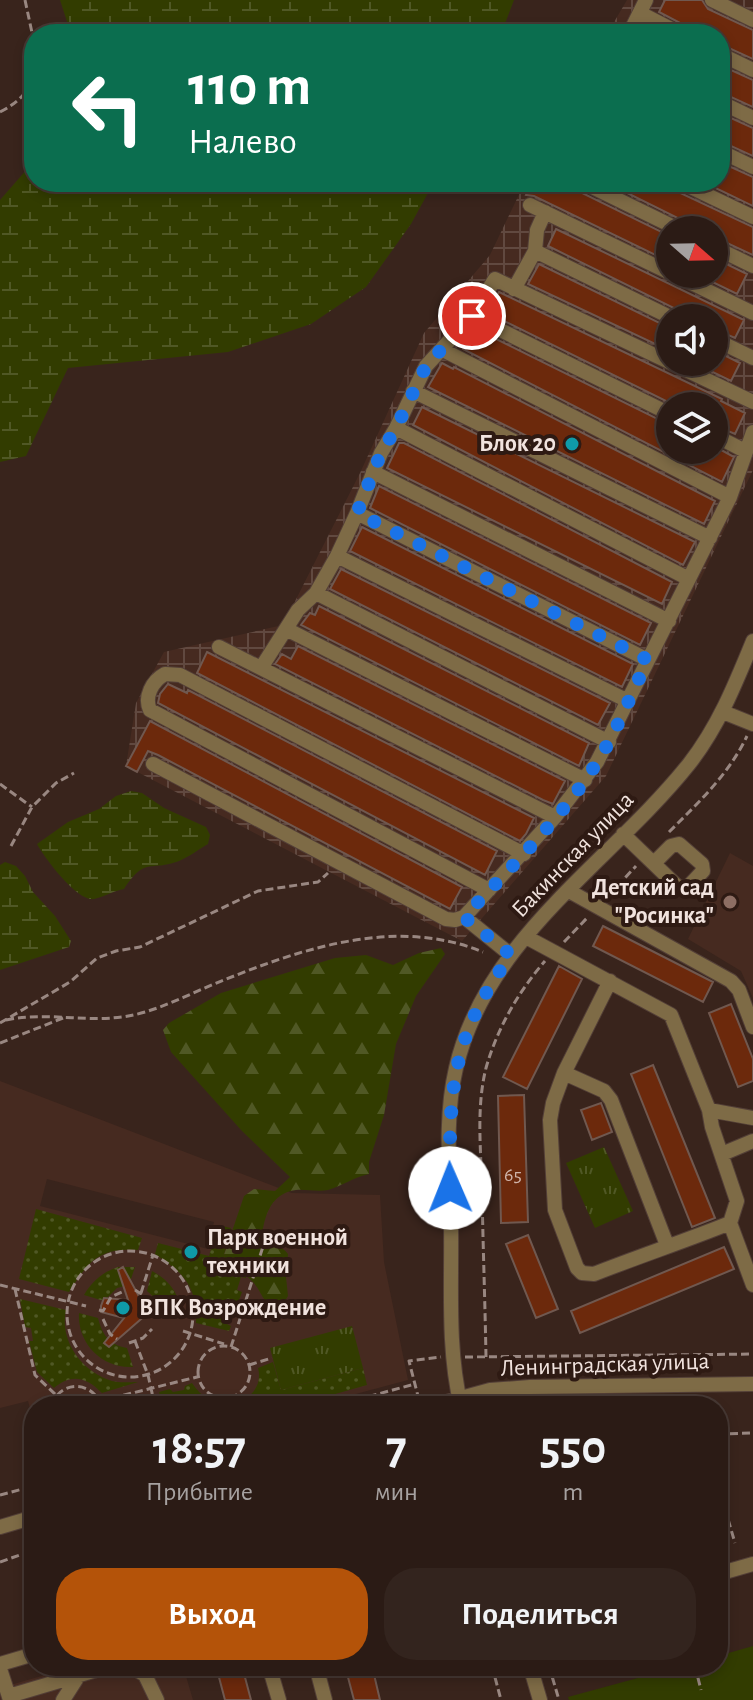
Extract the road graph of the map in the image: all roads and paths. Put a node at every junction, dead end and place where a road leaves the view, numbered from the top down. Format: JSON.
{"nodes":[{"id":1,"x":25,"y":0,"type":"edge"},
{"id":2,"x":712,"y":0,"type":"edge"},
{"id":3,"x":643,"y":7,"type":"edge"},
{"id":4,"x":753,"y":20,"type":"edge"},
{"id":5,"x":30,"y":24,"type":"edge"},
{"id":6,"x":667,"y":24,"type":"edge"},
{"id":7,"x":730,"y":59,"type":"edge"},
{"id":8,"x":753,"y":70,"type":"edge"},
{"id":9,"x":24,"y":96,"type":"edge"},
{"id":10,"x":730,"y":107,"type":"edge"},
{"id":11,"x":0,"y":112,"type":"edge"},
{"id":12,"x":753,"y":118,"type":"edge"},
{"id":13,"x":730,"y":156,"type":"edge"},
{"id":14,"x":753,"y":167,"type":"edge"},
{"id":15,"x":602,"y":192,"type":"edge"},
{"id":16,"x":701,"y":192,"type":"edge"},
{"id":17,"x":530,"y":205,"type":"dead end"},
{"id":18,"x":545,"y":212,"type":"junction"},
{"id":19,"x":753,"y":217,"type":"edge"},
{"id":20,"x":656,"y":218,"type":"edge"},
{"id":21,"x":535,"y":251,"type":"junction"},
{"id":22,"x":728,"y":254,"type":"edge"},
{"id":23,"x":656,"y":265,"type":"edge"},
{"id":24,"x":753,"y":266,"type":"edge"},
{"id":25,"x":702,"y":288,"type":"edge"},
{"id":26,"x":514,"y":289,"type":"junction"},
{"id":27,"x":656,"y":310,"type":"edge"},
{"id":28,"x":753,"y":313,"type":"edge"},
{"id":29,"x":472,"y":316,"type":"junction"},
{"id":30,"x":728,"y":346,"type":"edge"},
{"id":31,"x":443,"y":350,"type":"junction"},
{"id":32,"x":753,"y":358,"type":"edge"},
{"id":33,"x":413,"y":391,"type":"junction"},
{"id":34,"x":753,"y":402,"type":"edge"},
{"id":35,"x":656,"y":407,"type":"edge"},
{"id":36,"x":396,"y":428,"type":"junction"},
{"id":37,"x":753,"y":432,"type":"edge"},
{"id":38,"x":728,"y":442,"type":"edge"},
{"id":39,"x":745,"y":451,"type":"junction"},
{"id":40,"x":373,"y":472,"type":"junction"},
{"id":41,"x":730,"y":497,"type":"junction"},
{"id":42,"x":357,"y":513,"type":"junction"},
{"id":43,"x":710,"y":538,"type":"junction"},
{"id":44,"x":337,"y":556,"type":"junction"},
{"id":45,"x":689,"y":579,"type":"junction"},
{"id":46,"x":316,"y":593,"type":"junction"},
{"id":47,"x":669,"y":621,"type":"junction"},
{"id":48,"x":288,"y":630,"type":"junction"},
{"id":49,"x":753,"y":641,"type":"edge"},
{"id":50,"x":219,"y":647,"type":"dead end"},
{"id":51,"x":648,"y":660,"type":"junction"},
{"id":52,"x":261,"y":668,"type":"junction"},
{"id":53,"x":628,"y":701,"type":"junction"},
{"id":54,"x":723,"y":712,"type":"junction"},
{"id":55,"x":753,"y":724,"type":"edge"},
{"id":56,"x":609,"y":742,"type":"junction"},
{"id":57,"x":153,"y":764,"type":"dead end"},
{"id":58,"x":74,"y":773,"type":"dead end"},
{"id":59,"x":585,"y":780,"type":"junction"},
{"id":60,"x":0,"y":784,"type":"edge"},
{"id":61,"x":32,"y":807,"type":"junction"},
{"id":62,"x":555,"y":817,"type":"junction"},
{"id":63,"x":623,"y":834,"type":"junction"},
{"id":64,"x":666,"y":834,"type":"dead end"},
{"id":65,"x":11,"y":846,"type":"dead end"},
{"id":66,"x":524,"y":854,"type":"junction"},
{"id":67,"x":335,"y":859,"type":"junction"},
{"id":68,"x":650,"y":860,"type":"joint"},
{"id":69,"x":489,"y":890,"type":"junction"},
{"id":70,"x":569,"y":891,"type":"junction"},
{"id":71,"x":597,"y":908,"type":"junction"},
{"id":72,"x":464,"y":917,"type":"junction"},
{"id":73,"x":526,"y":937,"type":"junction"},
{"id":74,"x":483,"y":952,"type":"dead end"},
{"id":75,"x":554,"y":952,"type":"junction"},
{"id":76,"x":511,"y":955,"type":"junction"},
{"id":77,"x":610,"y":981,"type":"junction"},
{"id":78,"x":65,"y":1018,"type":"junction"},
{"id":79,"x":6,"y":1020,"type":"junction"},
{"id":80,"x":0,"y":1023,"type":"edge"},
{"id":81,"x":753,"y":1027,"type":"edge"},
{"id":82,"x":0,"y":1043,"type":"edge"},
{"id":83,"x":564,"y":1073,"type":"junction"},
{"id":84,"x":709,"y":1110,"type":"junction"},
{"id":85,"x":753,"y":1118,"type":"edge"},
{"id":86,"x":753,"y":1141,"type":"edge"},
{"id":87,"x":722,"y":1154,"type":"junction"},
{"id":88,"x":730,"y":1223,"type":"junction"},
{"id":89,"x":267,"y":1234,"type":"dead end"},
{"id":90,"x":667,"y":1245,"type":"junction"},
{"id":91,"x":153,"y":1255,"type":"junction"},
{"id":92,"x":0,"y":1285,"type":"edge"},
{"id":93,"x":753,"y":1285,"type":"edge"},
{"id":94,"x":15,"y":1289,"type":"junction"},
{"id":95,"x":135,"y":1290,"type":"dead end"},
{"id":96,"x":124,"y":1291,"type":"dead end"},
{"id":97,"x":141,"y":1293,"type":"junction"},
{"id":98,"x":69,"y":1301,"type":"junction"},
{"id":99,"x":86,"y":1306,"type":"dead end"},
{"id":100,"x":165,"y":1309,"type":"dead end"},
{"id":101,"x":99,"y":1310,"type":"dead end"},
{"id":102,"x":177,"y":1312,"type":"dead end"},
{"id":103,"x":155,"y":1315,"type":"dead end"},
{"id":104,"x":103,"y":1319,"type":"dead end"},
{"id":105,"x":152,"y":1329,"type":"dead end"},
{"id":106,"x":183,"y":1331,"type":"dead end"},
{"id":107,"x":191,"y":1333,"type":"junction"},
{"id":108,"x":117,"y":1339,"type":"dead end"},
{"id":109,"x":224,"y":1344,"type":"junction"},
{"id":110,"x":231,"y":1347,"type":"junction"},
{"id":111,"x":753,"y":1354,"type":"edge"},
{"id":112,"x":454,"y":1357,"type":"junction"},
{"id":113,"x":486,"y":1357,"type":"junction"},
{"id":114,"x":272,"y":1358,"type":"dead end"},
{"id":115,"x":249,"y":1365,"type":"junction"},
{"id":116,"x":148,"y":1375,"type":"junction"},
{"id":117,"x":198,"y":1377,"type":"junction"},
{"id":118,"x":415,"y":1384,"type":"junction"},
{"id":119,"x":753,"y":1384,"type":"edge"},
{"id":120,"x":152,"y":1389,"type":"junction"},
{"id":121,"x":56,"y":1395,"type":"joint"},
{"id":122,"x":97,"y":1396,"type":"edge"},
{"id":123,"x":128,"y":1396,"type":"edge"},
{"id":124,"x":153,"y":1396,"type":"edge"},
{"id":125,"x":215,"y":1396,"type":"edge"},
{"id":126,"x":233,"y":1396,"type":"edge"},
{"id":127,"x":371,"y":1396,"type":"edge"},
{"id":128,"x":418,"y":1396,"type":"edge"},
{"id":129,"x":459,"y":1396,"type":"edge"},
{"id":130,"x":475,"y":1396,"type":"edge"},
{"id":131,"x":753,"y":1433,"type":"edge"},
{"id":132,"x":728,"y":1434,"type":"edge"},
{"id":133,"x":24,"y":1489,"type":"edge"},
{"id":134,"x":0,"y":1495,"type":"edge"},
{"id":135,"x":728,"y":1519,"type":"edge"},
{"id":136,"x":24,"y":1520,"type":"edge"},
{"id":137,"x":0,"y":1527,"type":"edge"},
{"id":138,"x":735,"y":1543,"type":"dead end"},
{"id":139,"x":24,"y":1554,"type":"edge"},
{"id":140,"x":0,"y":1562,"type":"edge"},
{"id":141,"x":753,"y":1564,"type":"edge"},
{"id":142,"x":728,"y":1571,"type":"edge"},
{"id":143,"x":24,"y":1658,"type":"edge"},
{"id":144,"x":0,"y":1667,"type":"edge"},
{"id":145,"x":76,"y":1676,"type":"edge"},
{"id":146,"x":78,"y":1676,"type":"edge"},
{"id":147,"x":145,"y":1676,"type":"edge"},
{"id":148,"x":272,"y":1676,"type":"edge"},
{"id":149,"x":319,"y":1676,"type":"edge"},
{"id":150,"x":495,"y":1676,"type":"edge"},
{"id":151,"x":533,"y":1676,"type":"edge"},
{"id":152,"x":552,"y":1676,"type":"edge"},
{"id":153,"x":698,"y":1676,"type":"edge"},
{"id":154,"x":701,"y":1690,"type":"dead end"},
{"id":155,"x":10,"y":1698,"type":"edge"},
{"id":156,"x":63,"y":1700,"type":"edge"},
{"id":157,"x":157,"y":1700,"type":"edge"},
{"id":158,"x":279,"y":1700,"type":"edge"},
{"id":159,"x":325,"y":1700,"type":"edge"},
{"id":160,"x":501,"y":1700,"type":"edge"},
{"id":161,"x":540,"y":1700,"type":"edge"},
{"id":162,"x":559,"y":1700,"type":"edge"}],
"edges":[{"from":1,"to":5,"type":"path"},
{"from":2,"to":4,"type":"street"},
{"from":3,"to":6,"type":"street"},
{"from":7,"to":8,"type":"street"},
{"from":9,"to":11,"type":"path"},
{"from":10,"to":12,"type":"street"},
{"from":13,"to":14,"type":"street"},
{"from":15,"to":20,"type":"street"},
{"from":16,"to":19,"type":"street"},
{"from":17,"to":18,"type":"street"},
{"from":18,"to":21,"type":"street"},
{"from":18,"to":23,"type":"street"},
{"from":21,"to":26,"type":"street"},
{"from":21,"to":27,"type":"street"},
{"from":22,"to":24,"type":"street"},
{"from":25,"to":28,"type":"street"},
{"from":26,"to":29,"type":"street"},
{"from":26,"to":34,"type":"street"},
{"from":29,"to":31,"type":"street"},
{"from":29,"to":35,"type":"street"},
{"from":30,"to":32,"type":"street"},
{"from":31,"to":33,"type":"street"},
{"from":31,"to":41,"type":"street"},
{"from":33,"to":36,"type":"street"},
{"from":33,"to":43,"type":"street"},
{"from":36,"to":40,"type":"street"},
{"from":36,"to":45,"type":"street"},
{"from":37,"to":39,"type":"street"},
{"from":38,"to":39,"type":"street"},
{"from":39,"to":41,"type":"street"},
{"from":40,"to":42,"type":"street"},
{"from":40,"to":47,"type":"street"},
{"from":41,"to":43,"type":"street"},
{"from":42,"to":44,"type":"street"},
{"from":42,"to":51,"type":"street"},
{"from":43,"to":45,"type":"street"},
{"from":44,"to":46,"type":"street"},
{"from":44,"to":53,"type":"street"},
{"from":45,"to":47,"type":"street"},
{"from":46,"to":48,"type":"street"},
{"from":46,"to":56,"type":"street"},
{"from":47,"to":51,"type":"street"},
{"from":48,"to":52,"type":"street"},
{"from":48,"to":59,"type":"street"},
{"from":49,"to":54,"type":"street","name":"Бакинская улица"},
{"from":50,"to":52,"type":"street"},
{"from":51,"to":53,"type":"street"},
{"from":52,"to":62,"type":"street"},
{"from":53,"to":56,"type":"street"},
{"from":54,"to":55,"type":"street"},
{"from":54,"to":63,"type":"street","name":"Бакинская улица"},
{"from":55,"to":64,"type":"path"},
{"from":56,"to":59,"type":"street"},
{"from":57,"to":67,"type":"street"},
{"from":58,"to":61,"type":"path"},
{"from":59,"to":62,"type":"street"},
{"from":60,"to":61,"type":"path"},
{"from":61,"to":65,"type":"path"},
{"from":62,"to":66,"type":"street"},
{"from":63,"to":68,"type":"street"},
{"from":63,"to":70,"type":"street","name":"Бакинская улица"},
{"from":66,"to":69,"type":"street"},
{"from":66,"to":69,"type":"street"},
{"from":67,"to":72,"type":"street"},
{"from":67,"to":79,"type":"path"},
{"from":68,"to":71,"type":"path"},
{"from":69,"to":72,"type":"street"},
{"from":70,"to":71,"type":"street"},
{"from":70,"to":73,"type":"street","name":"Бакинская улица"},
{"from":71,"to":75,"type":"path"},
{"from":71,"to":81,"type":"street"},
{"from":72,"to":76,"type":"street"},
{"from":73,"to":75,"type":"street"},
{"from":73,"to":76,"type":"street","name":"Бакинская улица"},
{"from":74,"to":78,"type":"path"},
{"from":75,"to":77,"type":"street"},
{"from":75,"to":113,"type":"path"},
{"from":76,"to":112,"type":"street","name":"Бакинская улица"},
{"from":77,"to":83,"type":"street"},
{"from":77,"to":84,"type":"street"},
{"from":78,"to":79,"type":"path"},
{"from":78,"to":82,"type":"path"},
{"from":79,"to":80,"type":"path"},
{"from":83,"to":90,"type":"street"},
{"from":83,"to":90,"type":"street"},
{"from":84,"to":85,"type":"street"},
{"from":84,"to":87,"type":"street"},
{"from":86,"to":87,"type":"street"},
{"from":87,"to":88,"type":"street"},
{"from":88,"to":90,"type":"street"},
{"from":88,"to":93,"type":"street"},
{"from":89,"to":110,"type":"path"},
{"from":91,"to":97,"type":"path"},
{"from":91,"to":98,"type":"path"},
{"from":91,"to":107,"type":"path"},
{"from":92,"to":94,"type":"path"},
{"from":94,"to":98,"type":"path"},
{"from":94,"to":121,"type":"path"},
{"from":95,"to":97,"type":"path"},
{"from":96,"to":101,"type":"path"},
{"from":97,"to":103,"type":"path"},
{"from":98,"to":99,"type":"path"},
{"from":98,"to":116,"type":"path"},
{"from":100,"to":102,"type":"path"},
{"from":104,"to":108,"type":"path"},
{"from":105,"to":116,"type":"path"},
{"from":106,"to":107,"type":"path"},
{"from":107,"to":109,"type":"path"},
{"from":107,"to":116,"type":"path"},
{"from":109,"to":110,"type":"path"},
{"from":109,"to":117,"type":"path"},
{"from":110,"to":115,"type":"path"},
{"from":111,"to":113,"type":"path"},
{"from":112,"to":113,"type":"path"},
{"from":112,"to":118,"type":"path"},
{"from":112,"to":129,"type":"street","name":"Бакинская улица"},
{"from":114,"to":115,"type":"path"},
{"from":115,"to":126,"type":"path"},
{"from":116,"to":120,"type":"path"},
{"from":117,"to":120,"type":"path"},
{"from":117,"to":125,"type":"path"},
{"from":118,"to":127,"type":"path"},
{"from":118,"to":128,"type":"path"},
{"from":119,"to":130,"type":"street","name":"Ленинградская улица"},
{"from":120,"to":123,"type":"path"},
{"from":120,"to":124,"type":"path"},
{"from":121,"to":122,"type":"path"},
{"from":131,"to":132,"type":"path"},
{"from":133,"to":134,"type":"path"},
{"from":135,"to":138,"type":"path"},
{"from":136,"to":137,"type":"street"},
{"from":139,"to":140,"type":"path"},
{"from":141,"to":142,"type":"street"},
{"from":143,"to":144,"type":"street"},
{"from":144,"to":155,"type":"street"},
{"from":145,"to":155,"type":"street"},
{"from":146,"to":156,"type":"street"},
{"from":147,"to":157,"type":"street"},
{"from":148,"to":158,"type":"street"},
{"from":149,"to":159,"type":"street"},
{"from":150,"to":160,"type":"path"},
{"from":151,"to":161,"type":"street"},
{"from":152,"to":162,"type":"path"},
{"from":153,"to":154,"type":"path"}]}
